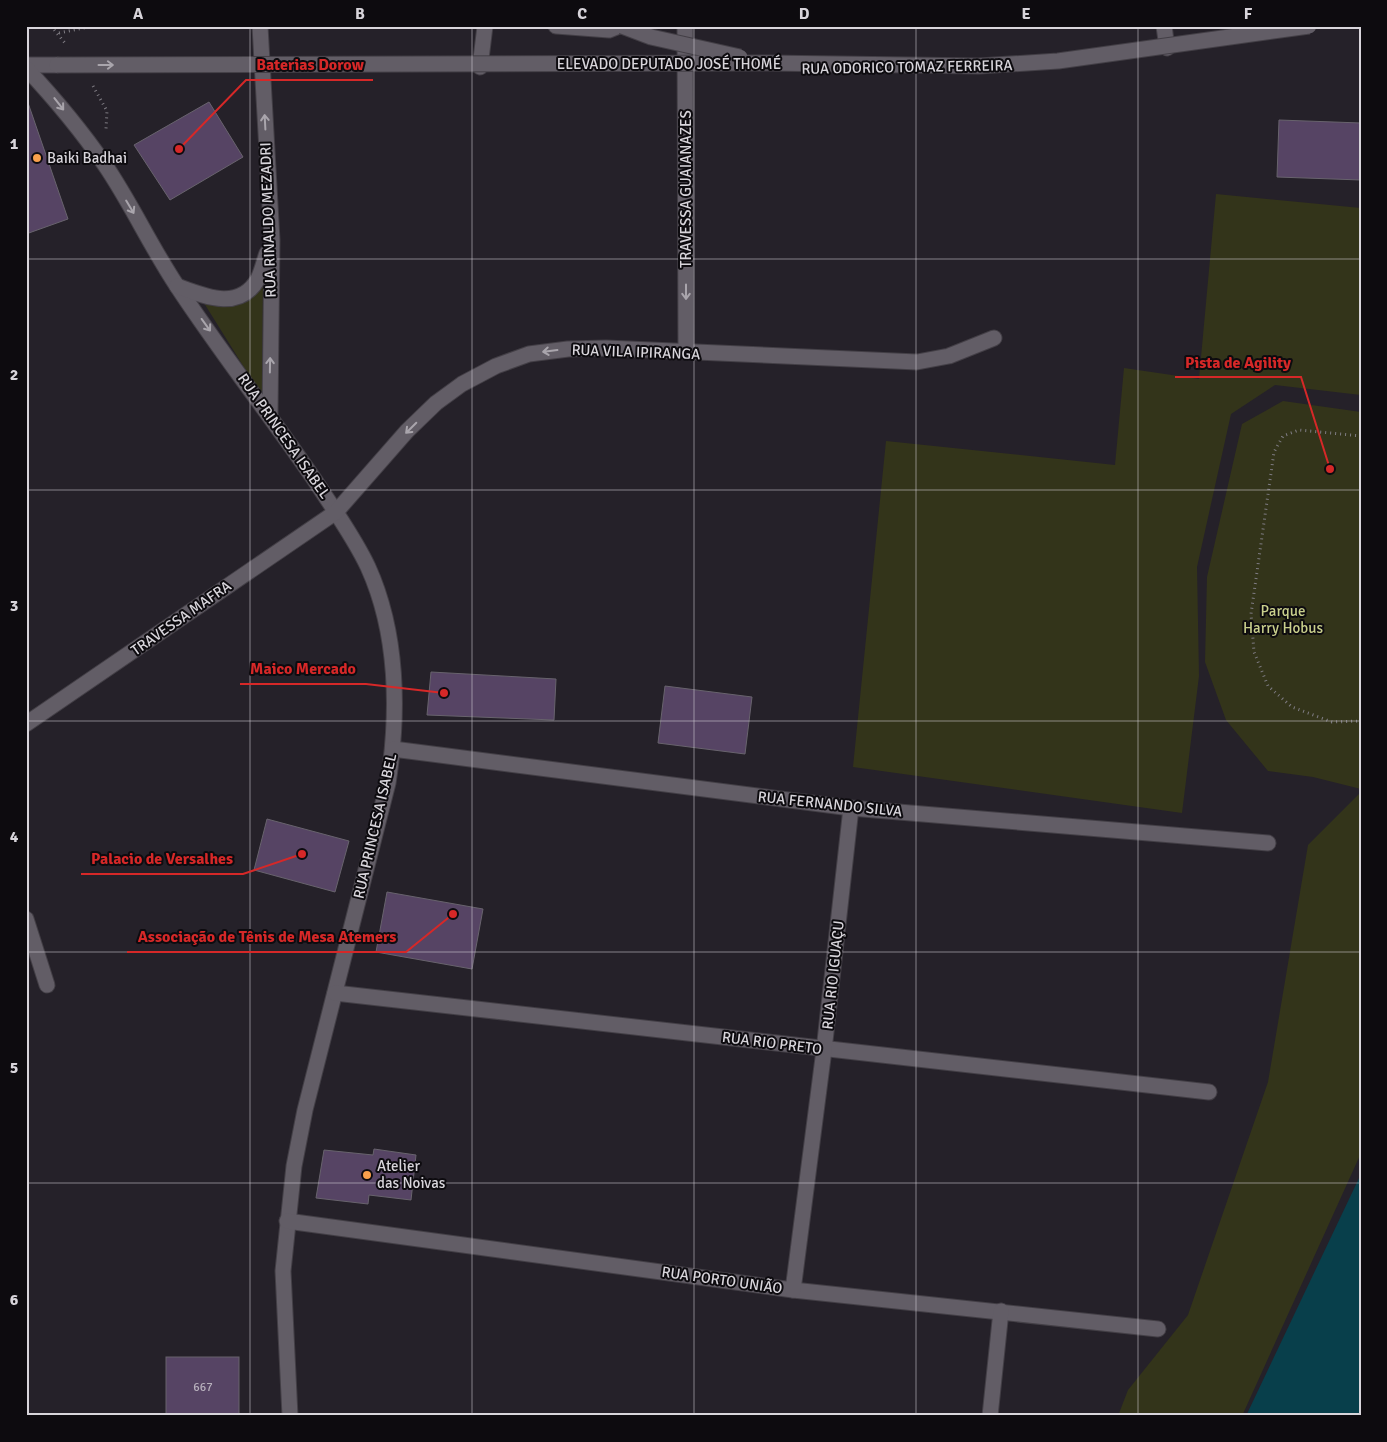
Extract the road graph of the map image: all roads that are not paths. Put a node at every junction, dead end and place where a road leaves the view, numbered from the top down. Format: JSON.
{"nodes":[{"id":1,"x":260,"y":26,"type":"edge"},
{"id":2,"x":485,"y":26,"type":"edge"},
{"id":3,"x":556,"y":26,"type":"edge"},
{"id":4,"x":620,"y":26,"type":"edge"},
{"id":5,"x":685,"y":26,"type":"edge"},
{"id":6,"x":1164,"y":26,"type":"edge"},
{"id":7,"x":1279,"y":26,"type":"edge"},
{"id":8,"x":1309,"y":26,"type":"edge"},
{"id":9,"x":1167,"y":48,"type":"junction"},
{"id":10,"x":768,"y":63,"type":"junction"},
{"id":11,"x":26,"y":66,"type":"edge"},
{"id":12,"x":262,"y":67,"type":"junction"},
{"id":13,"x":480,"y":67,"type":"junction"},
{"id":14,"x":686,"y":68,"type":"junction"},
{"id":15,"x":272,"y":240,"type":"junction"},
{"id":16,"x":177,"y":286,"type":"junction"},
{"id":17,"x":994,"y":338,"type":"dead end"},
{"id":18,"x":686,"y":352,"type":"junction"},
{"id":19,"x":270,"y":414,"type":"junction"},
{"id":20,"x":336,"y":512,"type":"junction"},
{"id":21,"x":26,"y":724,"type":"edge"},
{"id":22,"x":393,"y":749,"type":"junction"},
{"id":23,"x":851,"y":808,"type":"junction"},
{"id":24,"x":1268,"y":843,"type":"dead end"},
{"id":25,"x":26,"y":919,"type":"edge"},
{"id":26,"x":47,"y":985,"type":"dead end"},
{"id":27,"x":335,"y":992,"type":"junction"},
{"id":28,"x":824,"y":1050,"type":"junction"},
{"id":29,"x":1209,"y":1092,"type":"dead end"},
{"id":30,"x":287,"y":1221,"type":"junction"},
{"id":31,"x":793,"y":1290,"type":"junction"},
{"id":32,"x":1000,"y":1311,"type":"junction"},
{"id":33,"x":1158,"y":1329,"type":"dead end"},
{"id":34,"x":290,"y":1416,"type":"edge"},
{"id":35,"x":990,"y":1416,"type":"edge"}],
"edges":[{"from":1,"to":12,"type":"street","name":"RUA RINALDO MEZADRI"},
{"from":2,"to":13,"type":"street"},
{"from":3,"to":4,"type":"street"},
{"from":4,"to":10,"type":"street","bridge":true},
{"from":5,"to":14,"type":"street","name":"TRAVESSA GUAIANAZES"},
{"from":6,"to":9,"type":"street"},
{"from":7,"to":9,"type":"street","name":"RUA ODORICO TOMAZ FERREIRA"},
{"from":8,"to":10,"type":"street","name":"ELEVADO DEPUTADO JOSÉ THOMÉ","bridge":true},
{"from":9,"to":14,"type":"street","name":"RUA ODORICO TOMAZ FERREIRA"},
{"from":11,"to":10,"type":"street","name":"ELEVADO DEPUTADO JOSÉ THOMÉ","one_way":true,"bridge":true},
{"from":11,"to":16,"type":"street","name":"RUA PRINCESA ISABEL","one_way":true},
{"from":12,"to":13,"type":"street","name":"RUA ODORICO TOMAZ FERREIRA"},
{"from":15,"to":12,"type":"street","name":"RUA RINALDO MEZADRI","one_way":true},
{"from":13,"to":14,"type":"street","name":"RUA ODORICO TOMAZ FERREIRA"},
{"from":14,"to":18,"type":"street","name":"TRAVESSA GUAIANAZES","one_way":true},
{"from":15,"to":16,"type":"street"},
{"from":19,"to":15,"type":"street","name":"RUA RINALDO MEZADRI","one_way":true},
{"from":16,"to":19,"type":"street","name":"RUA PRINCESA ISABEL","one_way":true},
{"from":17,"to":18,"type":"street","name":"RUA VILA IPIRANGA"},
{"from":18,"to":20,"type":"street","name":"RUA VILA IPIRANGA","one_way":true},
{"from":19,"to":20,"type":"street","name":"RUA PRINCESA ISABEL"},
{"from":20,"to":21,"type":"street","name":"TRAVESSA MAFRA"},
{"from":20,"to":22,"type":"street","name":"RUA PRINCESA ISABEL"},
{"from":22,"to":23,"type":"street","name":"RUA FERNANDO SILVA"},
{"from":22,"to":27,"type":"street","name":"RUA PRINCESA ISABEL"},
{"from":23,"to":24,"type":"street","name":"RUA FERNANDO SILVA"},
{"from":23,"to":28,"type":"street","name":"RUA RIO IGUAÇU"},
{"from":25,"to":26,"type":"street"},
{"from":27,"to":28,"type":"street","name":"RUA RIO PRETO"},
{"from":27,"to":30,"type":"street","name":"RUA PRINCESA ISABEL"},
{"from":28,"to":29,"type":"street","name":"RUA RIO PRETO"},
{"from":28,"to":31,"type":"street","name":"RUA RIO IGUAÇU"},
{"from":30,"to":31,"type":"street","name":"RUA PORTO UNIÃO"},
{"from":30,"to":34,"type":"street","name":"RUA PRINCESA ISABEL"},
{"from":31,"to":32,"type":"street","name":"RUA PORTO UNIÃO"},
{"from":32,"to":33,"type":"street","name":"RUA PORTO UNIÃO"},
{"from":32,"to":35,"type":"street"}]}
